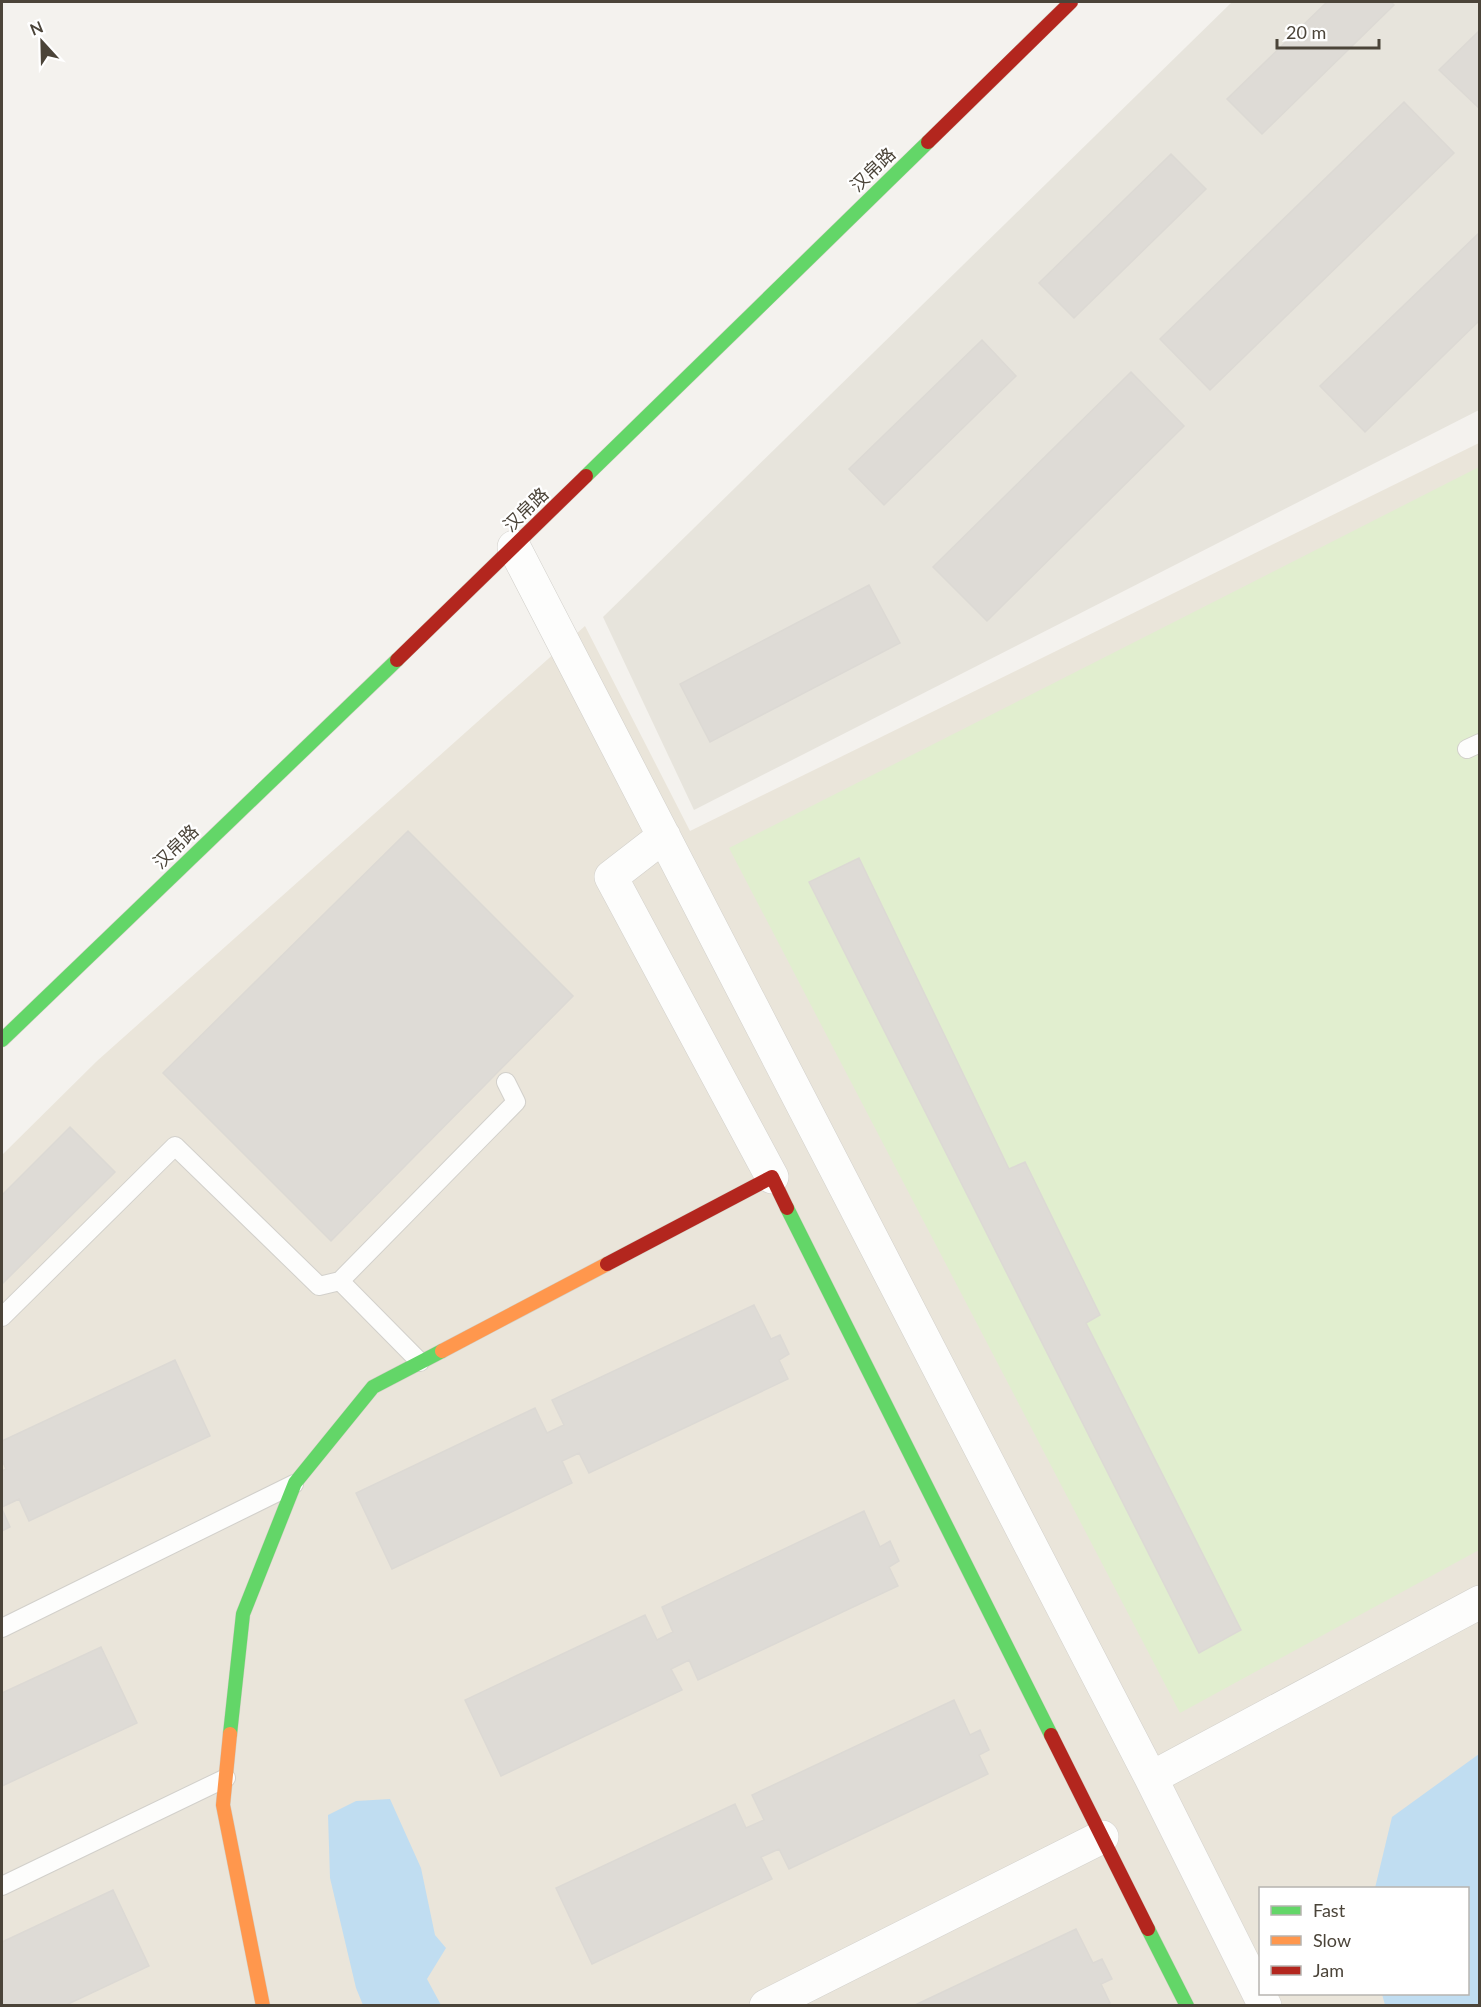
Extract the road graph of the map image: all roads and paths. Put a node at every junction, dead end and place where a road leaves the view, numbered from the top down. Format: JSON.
{"nodes":[{"id":1,"x":1071,"y":2,"type":"edge"},
{"id":2,"x":514,"y":547,"type":"junction"},
{"id":3,"x":664,"y":836,"type":"junction"},
{"id":4,"x":2,"y":1040,"type":"edge"},
{"id":5,"x":506,"y":1082,"type":"dead end"},
{"id":6,"x":772,"y":1177,"type":"junction"},
{"id":7,"x":340,"y":1281,"type":"junction"},
{"id":8,"x":2,"y":1317,"type":"edge"},
{"id":9,"x":420,"y":1362,"type":"junction"},
{"id":10,"x":295,"y":1483,"type":"junction"},
{"id":11,"x":1479,"y":1602,"type":"edge"},
{"id":12,"x":2,"y":1628,"type":"edge"},
{"id":13,"x":226,"y":1778,"type":"junction"},
{"id":14,"x":1151,"y":1778,"type":"junction"},
{"id":15,"x":1102,"y":1837,"type":"junction"},
{"id":16,"x":2,"y":1886,"type":"edge"},
{"id":17,"x":1259,"y":1994,"type":"edge"},
{"id":18,"x":259,"y":2004,"type":"edge"},
{"id":19,"x":766,"y":2006,"type":"edge"},
{"id":20,"x":1187,"y":2006,"type":"edge"}],
"edges":[{"from":1,"to":2,"type":"street","name":"汉帛路"},
{"from":2,"to":3,"type":"street"},
{"from":2,"to":4,"type":"street","name":"汉帛路"},
{"from":3,"to":6,"type":"street"},
{"from":3,"to":14,"type":"street"},
{"from":5,"to":7,"type":"lane"},
{"from":6,"to":9,"type":"street"},
{"from":6,"to":15,"type":"street"},
{"from":7,"to":8,"type":"lane"},
{"from":7,"to":9,"type":"lane"},
{"from":9,"to":10,"type":"street"},
{"from":10,"to":12,"type":"lane"},
{"from":10,"to":13,"type":"street"},
{"from":11,"to":14,"type":"street"},
{"from":13,"to":16,"type":"lane"},
{"from":13,"to":18,"type":"street"},
{"from":14,"to":17,"type":"street"},
{"from":15,"to":19,"type":"street"},
{"from":15,"to":20,"type":"street"}]}
